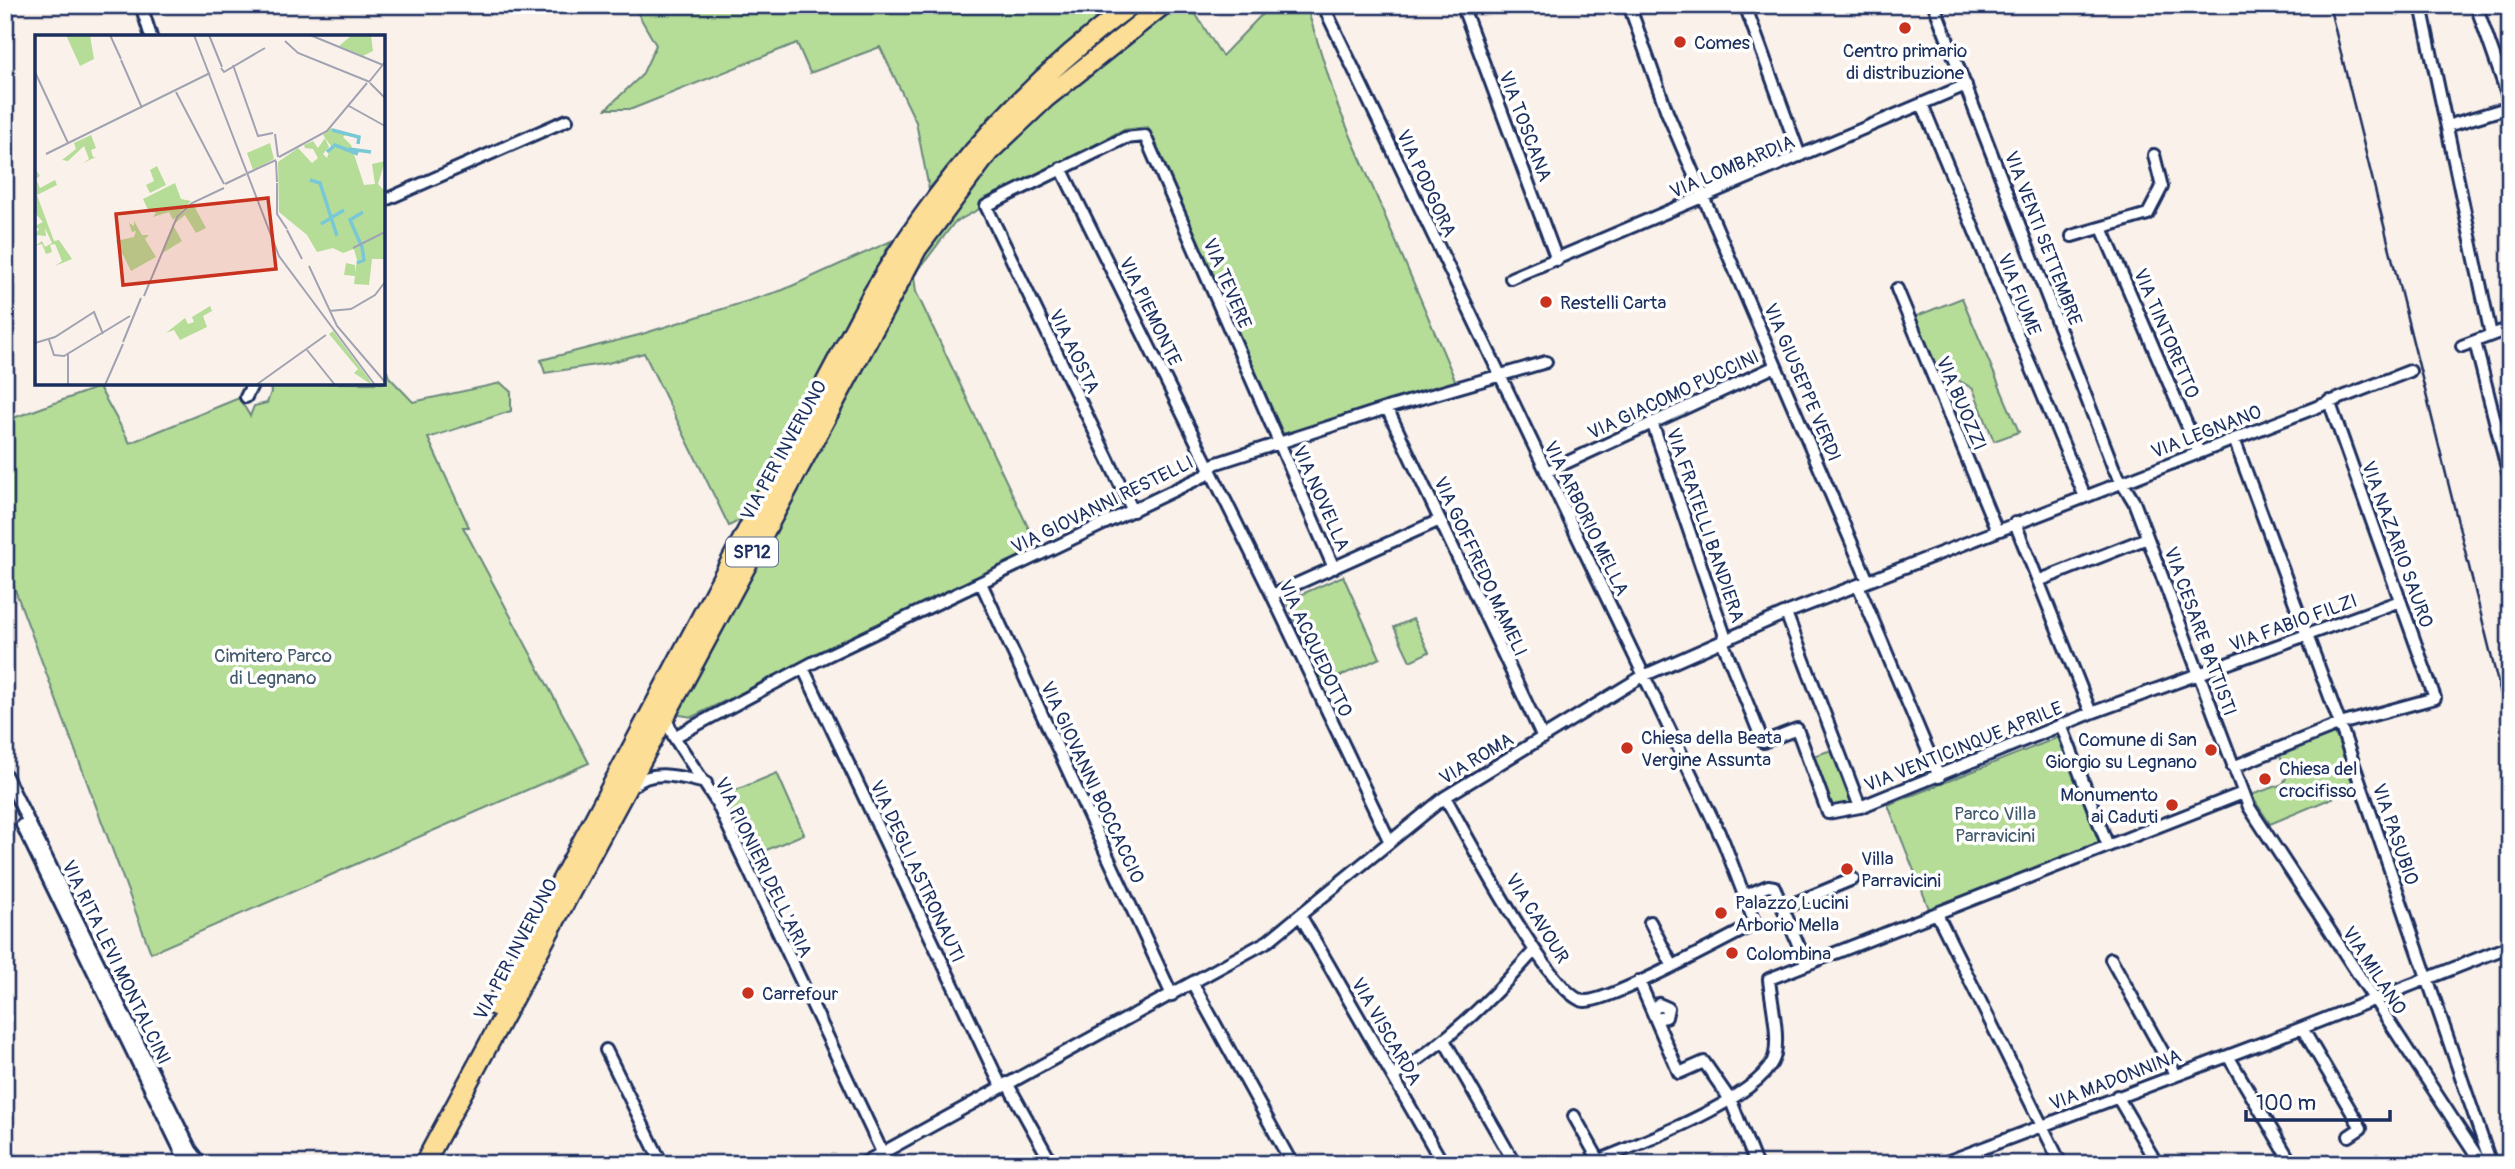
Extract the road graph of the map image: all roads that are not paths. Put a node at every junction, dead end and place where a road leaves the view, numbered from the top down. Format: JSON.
{"nodes":[{"id":1,"x":141,"y":5,"type":"edge"},
{"id":2,"x":1131,"y":5,"type":"edge"},
{"id":3,"x":1163,"y":5,"type":"edge"},
{"id":4,"x":1323,"y":5,"type":"edge"},
{"id":5,"x":1462,"y":5,"type":"edge"},
{"id":6,"x":1629,"y":5,"type":"edge"},
{"id":7,"x":1745,"y":5,"type":"edge"},
{"id":8,"x":1934,"y":5,"type":"edge"},
{"id":9,"x":2421,"y":5,"type":"edge"},
{"id":10,"x":2476,"y":5,"type":"edge"},
{"id":11,"x":150,"y":35,"type":"edge"},
{"id":12,"x":1966,"y":85,"type":"junction"},
{"id":13,"x":2510,"y":102,"type":"edge"},
{"id":14,"x":1922,"y":104,"type":"junction"},
{"id":15,"x":2510,"y":107,"type":"edge"},
{"id":16,"x":567,"y":120,"type":"dead end"},
{"id":17,"x":2447,"y":126,"type":"junction"},
{"id":18,"x":2154,"y":155,"type":"dead end"},
{"id":19,"x":1800,"y":156,"type":"junction"},
{"id":20,"x":1061,"y":168,"type":"junction"},
{"id":21,"x":1704,"y":197,"type":"junction"},
{"id":22,"x":385,"y":200,"type":"edge"},
{"id":23,"x":2102,"y":228,"type":"junction"},
{"id":24,"x":2072,"y":236,"type":"dead end"},
{"id":25,"x":1557,"y":260,"type":"junction"},
{"id":26,"x":1511,"y":278,"type":"dead end"},
{"id":27,"x":1897,"y":289,"type":"dead end"},
{"id":28,"x":2510,"y":328,"type":"edge"},
{"id":29,"x":2491,"y":335,"type":"junction"},
{"id":30,"x":2475,"y":342,"type":"junction"},
{"id":31,"x":2462,"y":346,"type":"dead end"},
{"id":32,"x":1546,"y":362,"type":"dead end"},
{"id":33,"x":1776,"y":366,"type":"junction"},
{"id":34,"x":2410,"y":371,"type":"dead end"},
{"id":35,"x":1500,"y":376,"type":"junction"},
{"id":36,"x":252,"y":385,"type":"edge"},
{"id":37,"x":246,"y":397,"type":"dead end"},
{"id":38,"x":2329,"y":401,"type":"junction"},
{"id":39,"x":1387,"y":408,"type":"junction"},
{"id":40,"x":1653,"y":422,"type":"junction"},
{"id":41,"x":2234,"y":439,"type":"junction"},
{"id":42,"x":1278,"y":443,"type":"junction"},
{"id":43,"x":2199,"y":453,"type":"junction"},
{"id":44,"x":1210,"y":469,"type":"junction"},
{"id":45,"x":1546,"y":472,"type":"junction"},
{"id":46,"x":2510,"y":480,"type":"edge"},
{"id":47,"x":2122,"y":483,"type":"junction"},
{"id":48,"x":2085,"y":497,"type":"junction"},
{"id":49,"x":1133,"y":511,"type":"junction"},
{"id":50,"x":1440,"y":520,"type":"junction"},
{"id":51,"x":2015,"y":523,"type":"junction"},
{"id":52,"x":1997,"y":531,"type":"junction"},
{"id":53,"x":2147,"y":538,"type":"junction"},
{"id":54,"x":1334,"y":568,"type":"junction"},
{"id":55,"x":2038,"y":581,"type":"junction"},
{"id":56,"x":981,"y":583,"type":"junction"},
{"id":57,"x":1863,"y":583,"type":"junction"},
{"id":58,"x":1272,"y":595,"type":"junction"},
{"id":59,"x":2400,"y":601,"type":"junction"},
{"id":60,"x":1786,"y":613,"type":"junction"},
{"id":61,"x":2306,"y":636,"type":"junction"},
{"id":62,"x":1724,"y":640,"type":"junction"},
{"id":63,"x":804,"y":670,"type":"junction"},
{"id":64,"x":2198,"y":675,"type":"junction"},
{"id":65,"x":1643,"y":676,"type":"junction"},
{"id":66,"x":2091,"y":713,"type":"junction"},
{"id":67,"x":664,"y":714,"type":"junction"},
{"id":68,"x":2340,"y":724,"type":"junction"},
{"id":69,"x":2061,"y":725,"type":"junction"},
{"id":70,"x":674,"y":737,"type":"junction"},
{"id":71,"x":1543,"y":738,"type":"junction"},
{"id":72,"x":1763,"y":742,"type":"joint"},
{"id":73,"x":2233,"y":767,"type":"junction"},
{"id":74,"x":5,"y":774,"type":"edge"},
{"id":75,"x":1939,"y":777,"type":"junction"},
{"id":76,"x":706,"y":783,"type":"junction"},
{"id":77,"x":5,"y":791,"type":"edge"},
{"id":78,"x":2244,"y":793,"type":"junction"},
{"id":79,"x":1445,"y":797,"type":"junction"},
{"id":80,"x":1860,"y":807,"type":"junction"},
{"id":81,"x":1390,"y":842,"type":"junction"},
{"id":82,"x":2108,"y":846,"type":"junction"},
{"id":83,"x":1853,"y":879,"type":"dead end"},
{"id":84,"x":1744,"y":896,"type":"junction"},
{"id":85,"x":1783,"y":908,"type":"junction"},
{"id":86,"x":1937,"y":914,"type":"junction"},
{"id":87,"x":1300,"y":915,"type":"junction"},
{"id":88,"x":1650,"y":922,"type":"dead end"},
{"id":89,"x":1755,"y":924,"type":"joint"},
{"id":90,"x":542,"y":942,"type":"junction"},
{"id":91,"x":2510,"y":946,"type":"edge"},
{"id":92,"x":1534,"y":951,"type":"junction"},
{"id":93,"x":2111,"y":959,"type":"dead end"},
{"id":94,"x":1806,"y":963,"type":"junction"},
{"id":95,"x":1672,"y":965,"type":"junction"},
{"id":96,"x":2427,"y":978,"type":"junction"},
{"id":97,"x":1639,"y":981,"type":"junction"},
{"id":98,"x":1194,"y":984,"type":"junction"},
{"id":99,"x":1172,"y":995,"type":"junction"},
{"id":100,"x":2373,"y":1000,"type":"junction"},
{"id":101,"x":2302,"y":1028,"type":"junction"},
{"id":102,"x":1445,"y":1042,"type":"junction"},
{"id":103,"x":606,"y":1050,"type":"dead end"},
{"id":104,"x":2228,"y":1056,"type":"junction"},
{"id":105,"x":2175,"y":1074,"type":"junction"},
{"id":106,"x":1393,"y":1077,"type":"junction"},
{"id":107,"x":1001,"y":1086,"type":"junction"},
{"id":108,"x":2117,"y":1096,"type":"junction"},
{"id":109,"x":1731,"y":1101,"type":"junction"},
{"id":110,"x":1574,"y":1116,"type":"dead end"},
{"id":111,"x":2042,"y":1126,"type":"junction"},
{"id":112,"x":2349,"y":1136,"type":"dead end"},
{"id":113,"x":882,"y":1152,"type":"junction"},
{"id":114,"x":1597,"y":1163,"type":"edge"},
{"id":115,"x":187,"y":1164,"type":"edge"},
{"id":116,"x":202,"y":1164,"type":"edge"},
{"id":117,"x":412,"y":1164,"type":"edge"},
{"id":118,"x":425,"y":1164,"type":"edge"},
{"id":119,"x":662,"y":1164,"type":"edge"},
{"id":120,"x":862,"y":1164,"type":"edge"},
{"id":121,"x":1052,"y":1164,"type":"edge"},
{"id":122,"x":1292,"y":1164,"type":"edge"},
{"id":123,"x":1443,"y":1164,"type":"edge"},
{"id":124,"x":1515,"y":1164,"type":"edge"},
{"id":125,"x":1756,"y":1164,"type":"edge"},
{"id":126,"x":1941,"y":1164,"type":"edge"},
{"id":127,"x":2061,"y":1164,"type":"edge"},
{"id":128,"x":2157,"y":1164,"type":"edge"},
{"id":129,"x":2292,"y":1164,"type":"edge"},
{"id":130,"x":2482,"y":1164,"type":"edge"},
{"id":131,"x":2491,"y":1164,"type":"edge"}],
"edges":[{"from":1,"to":11,"type":"street"},
{"from":2,"to":117,"type":"main road","name":"VIA PER INVERUNO","number":"SP12"},
{"from":3,"to":67,"type":"main road","name":"VIA PER INVERUNO","number":"SP12"},
{"from":4,"to":35,"type":"street","name":"VIA PODGORA"},
{"from":5,"to":25,"type":"street","name":"VIA TOSCANA"},
{"from":6,"to":21,"type":"street","name":"VIA GIUSEPPE VERDI"},
{"from":7,"to":19,"type":"street"},
{"from":8,"to":12,"type":"street","name":"VIA VENTI SETTEMBRE"},
{"from":9,"to":17,"type":"street"},
{"from":10,"to":13,"type":"street"},
{"from":12,"to":14,"type":"street","name":"VIA LOMBARDIA"},
{"from":12,"to":47,"type":"street","name":"VIA VENTI SETTEMBRE"},
{"from":14,"to":19,"type":"street","name":"VIA LOMBARDIA"},
{"from":14,"to":48,"type":"street","name":"VIA FIUME"},
{"from":15,"to":17,"type":"street"},
{"from":16,"to":22,"type":"street"},
{"from":17,"to":29,"type":"street"},
{"from":18,"to":23,"type":"street"},
{"from":19,"to":21,"type":"street","name":"VIA LOMBARDIA"},
{"from":20,"to":42,"type":"street","name":"VIA TEVERE"},
{"from":20,"to":44,"type":"street","name":"VIA PIEMONTE"},
{"from":20,"to":49,"type":"street","name":"VIA AOSTA"},
{"from":21,"to":25,"type":"street","name":"VIA LOMBARDIA"},
{"from":21,"to":33,"type":"street","name":"VIA GIUSEPPE VERDI"},
{"from":23,"to":24,"type":"street"},
{"from":23,"to":43,"type":"street","name":"VIA TINTORETTO"},
{"from":25,"to":26,"type":"street","name":"VIA LOMBARDIA"},
{"from":27,"to":52,"type":"street","name":"VIA BUOZZI"},
{"from":28,"to":29,"type":"street"},
{"from":29,"to":30,"type":"street"},
{"from":30,"to":31,"type":"street"},
{"from":30,"to":46,"type":"street"},
{"from":32,"to":35,"type":"street","name":"VIA GIOVANNI RESTELLI"},
{"from":33,"to":40,"type":"street","name":"VIA GIACOMO PUCCINI"},
{"from":33,"to":57,"type":"street","name":"VIA GIUSEPPE VERDI"},
{"from":34,"to":38,"type":"street","name":"VIA LEGNANO"},
{"from":35,"to":39,"type":"street","name":"VIA GIOVANNI RESTELLI"},
{"from":35,"to":45,"type":"street","name":"VIA ARBORIO MELLA"},
{"from":36,"to":37,"type":"street"},
{"from":38,"to":41,"type":"street","name":"VIA LEGNANO"},
{"from":38,"to":59,"type":"street","name":"VIA NAZARIO SAURO"},
{"from":39,"to":42,"type":"street","name":"VIA GIOVANNI RESTELLI"},
{"from":39,"to":50,"type":"street","name":"VIA GOFFREDO MAMELI"},
{"from":40,"to":45,"type":"street","name":"VIA GIACOMO PUCCINI"},
{"from":40,"to":62,"type":"street","name":"VIA FRATELLI BANDIERA"},
{"from":41,"to":43,"type":"street","name":"VIA LEGNANO"},
{"from":41,"to":61,"type":"street","name":"VIA PASUBIO"},
{"from":42,"to":44,"type":"street","name":"VIA GIOVANNI RESTELLI"},
{"from":42,"to":54,"type":"street","name":"VIA NOVELLA"},
{"from":43,"to":47,"type":"street","name":"VIA LEGNANO"},
{"from":44,"to":49,"type":"street","name":"VIA GIOVANNI RESTELLI"},
{"from":44,"to":58,"type":"street","name":"VIA ACQUEDOTTO"},
{"from":45,"to":65,"type":"street","name":"VIA ARBORIO MELLA"},
{"from":47,"to":48,"type":"street","name":"VIA LEGNANO"},
{"from":47,"to":53,"type":"street","name":"VIA CESARE BATTISTI"},
{"from":48,"to":51,"type":"street","name":"VIA LEGNANO"},
{"from":49,"to":56,"type":"street","name":"VIA GIOVANNI RESTELLI"},
{"from":50,"to":54,"type":"street"},
{"from":50,"to":71,"type":"street","name":"VIA GOFFREDO MAMELI"},
{"from":51,"to":52,"type":"street","name":"VIA ROMA"},
{"from":51,"to":55,"type":"street"},
{"from":52,"to":57,"type":"street","name":"VIA ROMA"},
{"from":53,"to":55,"type":"street"},
{"from":53,"to":64,"type":"street","name":"VIA CESARE BATTISTI"},
{"from":54,"to":58,"type":"street"},
{"from":55,"to":66,"type":"street"},
{"from":56,"to":63,"type":"street","name":"VIA GIOVANNI RESTELLI"},
{"from":56,"to":99,"type":"street","name":"VIA GIOVANNI BOCCACCIO"},
{"from":57,"to":60,"type":"street","name":"VIA ROMA"},
{"from":57,"to":75,"type":"street","name":"VIA GIUSEPPE VERDI"},
{"from":58,"to":81,"type":"street","name":"VIA ACQUEDOTTO"},
{"from":59,"to":61,"type":"street","name":"VIA FABIO FILZI"},
{"from":59,"to":68,"type":"street","name":"VIA NAZARIO SAURO"},
{"from":60,"to":62,"type":"street","name":"VIA ROMA"},
{"from":60,"to":80,"type":"street"},
{"from":61,"to":64,"type":"street","name":"VIA FABIO FILZI"},
{"from":61,"to":68,"type":"street","name":"VIA PASUBIO"},
{"from":62,"to":65,"type":"street","name":"VIA ROMA"},
{"from":62,"to":72,"type":"street","name":"VIA FRATELLI BANDIERA"},
{"from":63,"to":70,"type":"street","name":"VIA GIOVANNI RESTELLI"},
{"from":63,"to":107,"type":"street","name":"VIA DEGLI ASTRONAUTI"},
{"from":64,"to":66,"type":"street","name":"VIA VENTICINQUE APRILE"},
{"from":64,"to":73,"type":"street","name":"VIA CESARE BATTISTI"},
{"from":65,"to":71,"type":"street","name":"VIA ROMA"},
{"from":65,"to":84,"type":"street","name":"VIA ARBORIO MELLA"},
{"from":66,"to":69,"type":"street","name":"VIA VENTICINQUE APRILE"},
{"from":67,"to":70,"type":"street","name":"VIA PIONIERI DELL'ARIA"},
{"from":67,"to":90,"type":"main road","name":"VIA PER INVERUNO","number":"SP12"},
{"from":68,"to":73,"type":"street"},
{"from":68,"to":96,"type":"street","name":"VIA PASUBIO"},
{"from":69,"to":75,"type":"street","name":"VIA VENTICINQUE APRILE"},
{"from":69,"to":82,"type":"street"},
{"from":70,"to":76,"type":"street","name":"VIA PIONIERI DELL'ARIA"},
{"from":71,"to":79,"type":"street","name":"VIA ROMA"},
{"from":72,"to":80,"type":"street","name":"VIA VENTICINQUE APRILE"},
{"from":73,"to":78,"type":"street","name":"VIA CESARE BATTISTI"},
{"from":74,"to":116,"type":"street","name":"VIA RITA LEVI MONTALCINI"},
{"from":75,"to":80,"type":"street","name":"VIA VENTICINQUE APRILE"},
{"from":76,"to":90,"type":"street"},
{"from":76,"to":113,"type":"street","name":"VIA PIONIERI DELL'ARIA"},
{"from":77,"to":115,"type":"street","name":"VIA RITA LEVI MONTALCINI"},
{"from":78,"to":82,"type":"street"},
{"from":78,"to":100,"type":"street","name":"VIA MILANO"},
{"from":79,"to":81,"type":"street","name":"VIA ROMA"},
{"from":79,"to":92,"type":"street","name":"VIA CAVOUR"},
{"from":81,"to":87,"type":"street","name":"VIA ROMA"},
{"from":82,"to":86,"type":"street"},
{"from":83,"to":85,"type":"street"},
{"from":84,"to":85,"type":"street"},
{"from":84,"to":89,"type":"street","name":"VIA ARBORIO MELLA"},
{"from":85,"to":94,"type":"street"},
{"from":86,"to":94,"type":"street"},
{"from":86,"to":111,"type":"street"},
{"from":87,"to":98,"type":"street","name":"VIA ROMA"},
{"from":87,"to":106,"type":"street","name":"VIA VISCARDA"},
{"from":88,"to":95,"type":"street"},
{"from":89,"to":95,"type":"street","name":"VIA CAVOUR"},
{"from":90,"to":118,"type":"main road","name":"VIA PER INVERUNO","number":"SP12"},
{"from":91,"to":96,"type":"street","name":"VIA MADONNINA"},
{"from":92,"to":97,"type":"street","name":"VIA CAVOUR"},
{"from":92,"to":102,"type":"street"},
{"from":93,"to":105,"type":"street"},
{"from":94,"to":109,"type":"street"},
{"from":95,"to":97,"type":"street","name":"VIA CAVOUR"},
{"from":96,"to":100,"type":"street","name":"VIA MADONNINA"},
{"from":96,"to":131,"type":"street","name":"VIA PASUBIO"},
{"from":97,"to":109,"type":"street"},
{"from":98,"to":99,"type":"street","name":"VIA ROMA"},
{"from":98,"to":122,"type":"street"},
{"from":99,"to":107,"type":"street","name":"VIA ROMA"},
{"from":100,"to":101,"type":"street","name":"VIA MADONNINA"},
{"from":100,"to":130,"type":"street","name":"VIA MILANO"},
{"from":101,"to":104,"type":"street","name":"VIA MADONNINA"},
{"from":101,"to":112,"type":"street"},
{"from":102,"to":106,"type":"street"},
{"from":102,"to":124,"type":"street"},
{"from":103,"to":119,"type":"street"},
{"from":104,"to":105,"type":"street","name":"VIA MADONNINA"},
{"from":104,"to":129,"type":"street"},
{"from":105,"to":108,"type":"street","name":"VIA MADONNINA"},
{"from":106,"to":123,"type":"street","name":"VIA VISCARDA"},
{"from":107,"to":113,"type":"street","name":"VIA ROMA"},
{"from":107,"to":121,"type":"street","name":"VIA DEGLI ASTRONAUTI"},
{"from":108,"to":111,"type":"street","name":"VIA MADONNINA"},
{"from":108,"to":128,"type":"street"},
{"from":109,"to":114,"type":"street"},
{"from":109,"to":125,"type":"street"},
{"from":110,"to":114,"type":"street"},
{"from":111,"to":126,"type":"street","name":"VIA MADONNINA"},
{"from":111,"to":127,"type":"street"},
{"from":113,"to":120,"type":"street","name":"VIA ROMA"}]}
